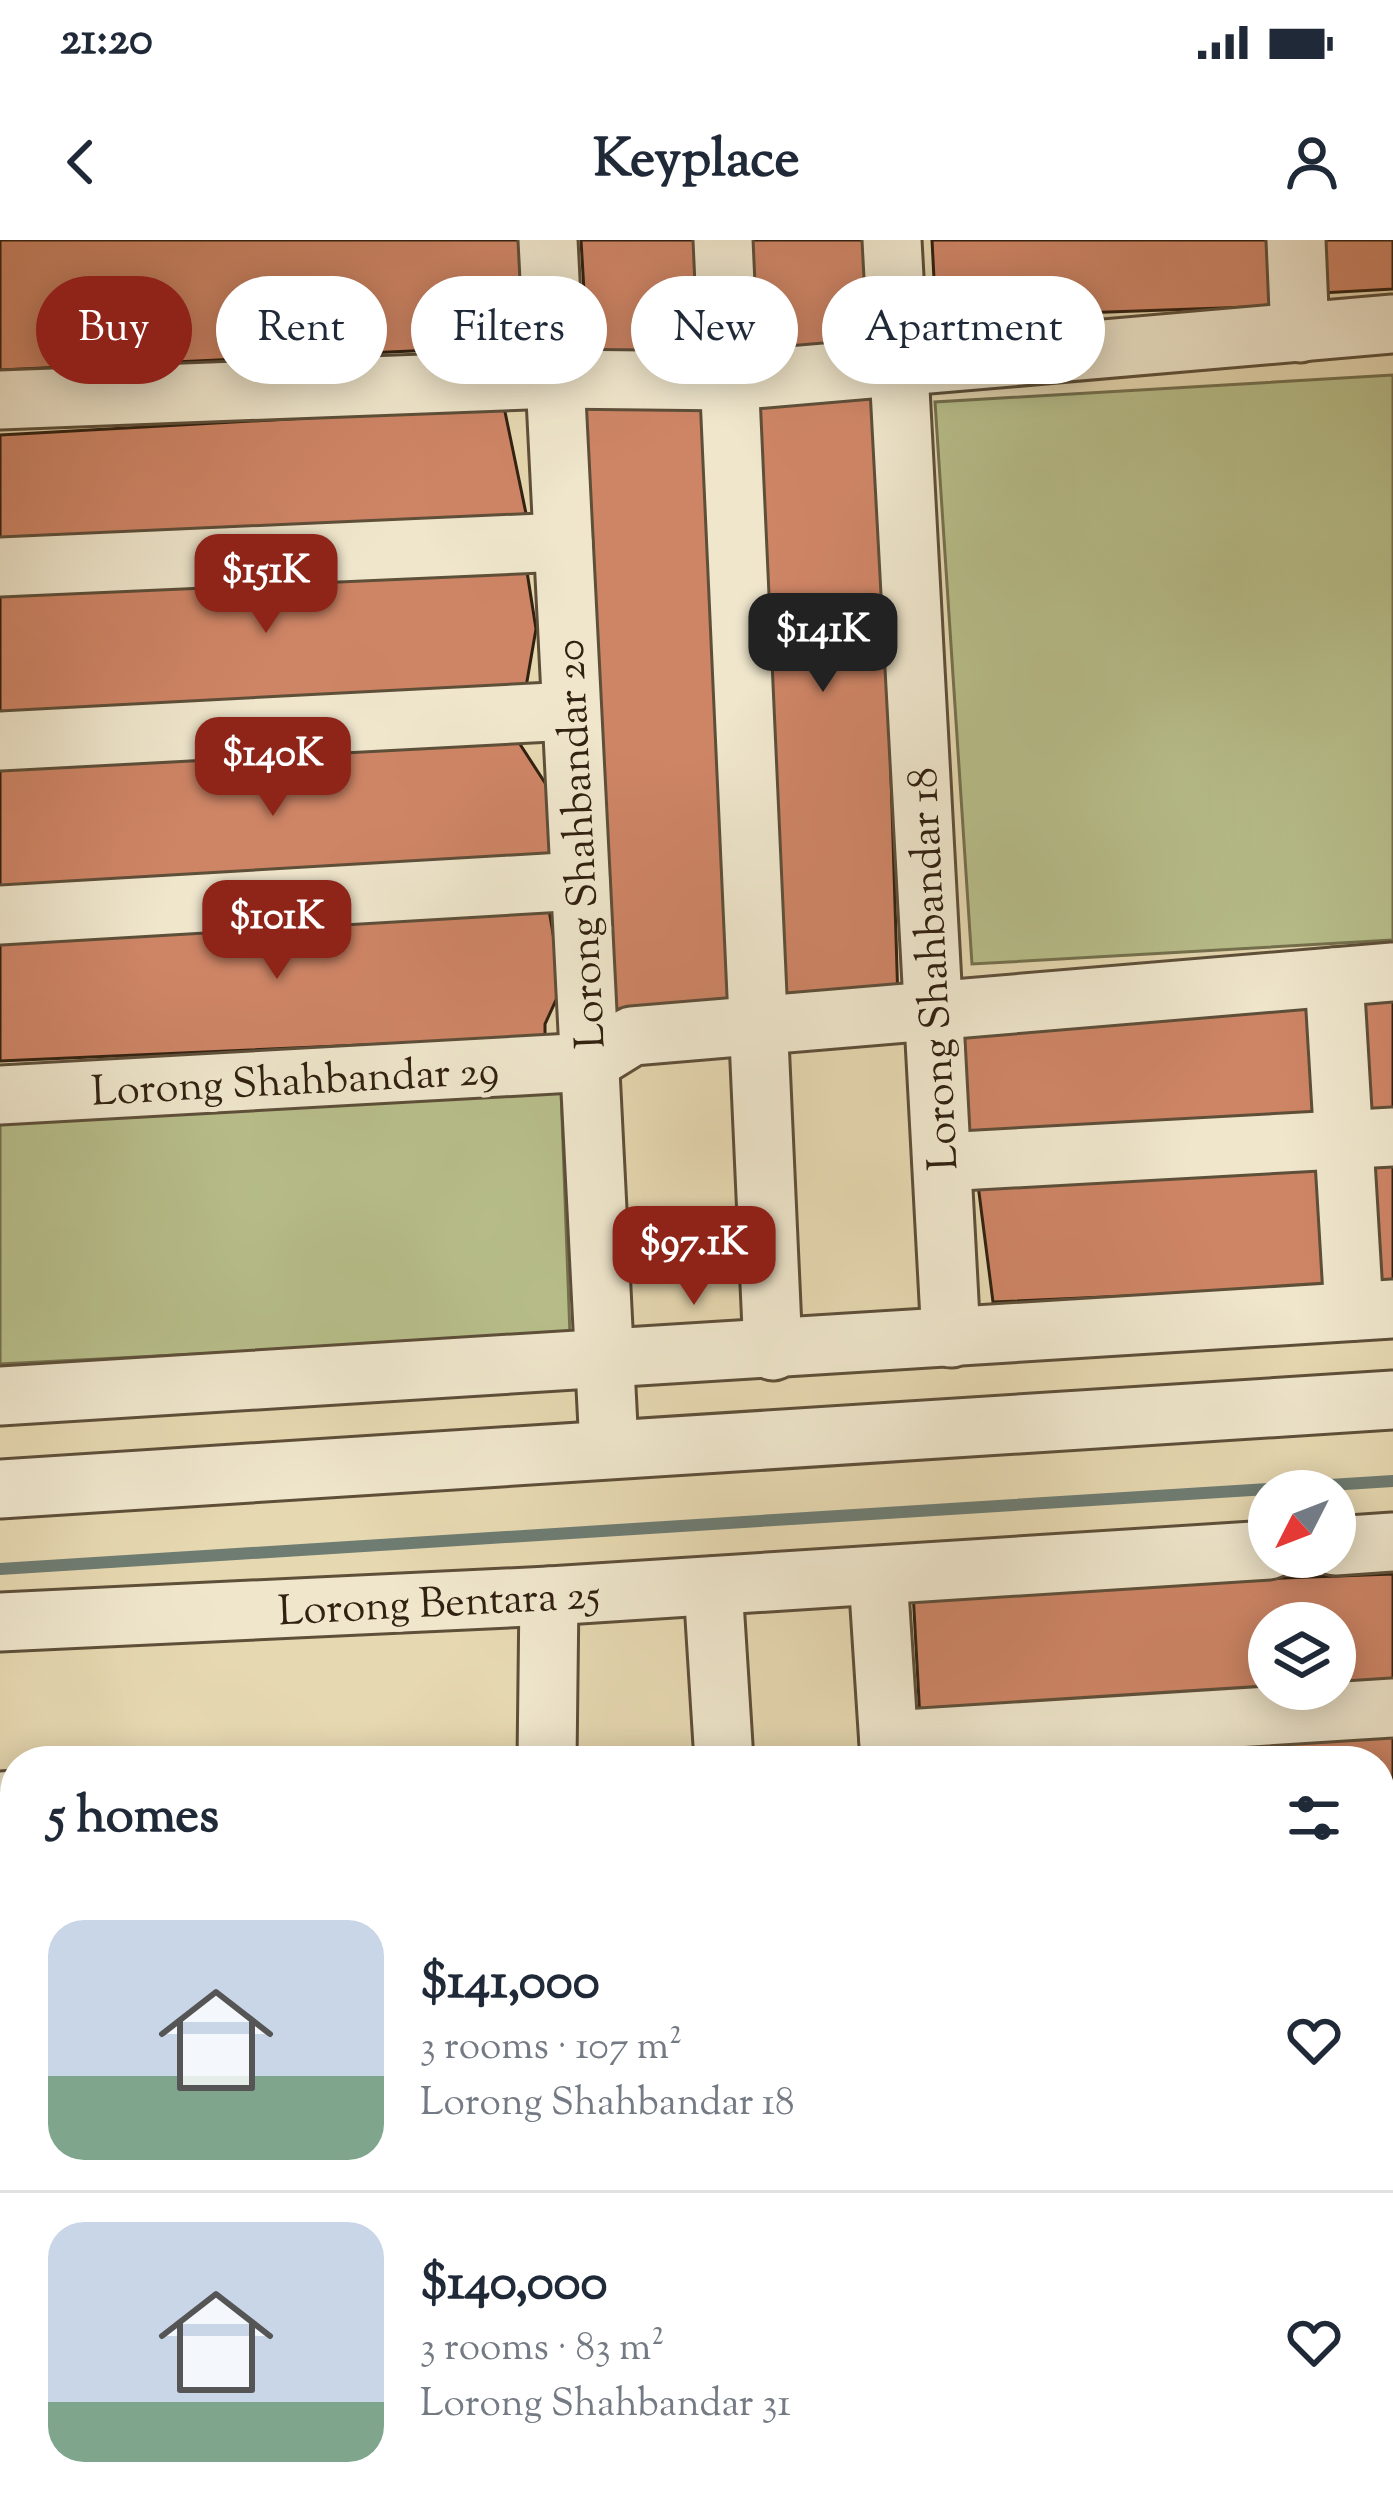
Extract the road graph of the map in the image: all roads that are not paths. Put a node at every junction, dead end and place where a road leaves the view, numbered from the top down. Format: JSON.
{"nodes":[{"id":1,"x":548,"y":240,"type":"edge"},
{"id":2,"x":723,"y":240,"type":"edge"},
{"id":3,"x":892,"y":240,"type":"edge"},
{"id":4,"x":1296,"y":240,"type":"edge"},
{"id":5,"x":550,"y":276,"type":"edge"},
{"id":6,"x":725,"y":276,"type":"edge"},
{"id":7,"x":894,"y":276,"type":"edge"},
{"id":8,"x":1393,"y":324,"type":"edge"},
{"id":9,"x":1300,"y":333,"type":"junction"},
{"id":10,"x":1105,"y":350,"type":"edge"},
{"id":11,"x":423,"y":384,"type":"edge"},
{"id":12,"x":555,"y":384,"type":"edge"},
{"id":13,"x":732,"y":384,"type":"edge"},
{"id":14,"x":900,"y":384,"type":"edge"},
{"id":15,"x":0,"y":400,"type":"edge"},
{"id":16,"x":563,"y":542,"type":"junction"},
{"id":17,"x":0,"y":567,"type":"edge"},
{"id":18,"x":571,"y":711,"type":"junction"},
{"id":19,"x":0,"y":741,"type":"edge"},
{"id":20,"x":580,"y":881,"type":"junction"},
{"id":21,"x":0,"y":915,"type":"edge"},
{"id":22,"x":1393,"y":972,"type":"edge"},
{"id":23,"x":1334,"y":977,"type":"junction"},
{"id":24,"x":934,"y":1010,"type":"junction"},
{"id":25,"x":760,"y":1023,"type":"junction"},
{"id":26,"x":590,"y":1062,"type":"junction"},
{"id":27,"x":0,"y":1095,"type":"edge"},
{"id":28,"x":1368,"y":1138,"type":"edge"},
{"id":29,"x":942,"y":1162,"type":"junction"},
{"id":30,"x":1373,"y":1310,"type":"edge"},
{"id":31,"x":951,"y":1338,"type":"junction"},
{"id":32,"x":773,"y":1351,"type":"junction"},
{"id":33,"x":604,"y":1359,"type":"junction"},
{"id":34,"x":0,"y":1396,"type":"edge"},
{"id":35,"x":1393,"y":1400,"type":"edge"},
{"id":36,"x":609,"y":1447,"type":"junction"},
{"id":37,"x":0,"y":1489,"type":"edge"},
{"id":38,"x":1393,"y":1542,"type":"edge"},
{"id":39,"x":1356,"y":1545,"type":"edge"},
{"id":40,"x":1248,"y":1551,"type":"edge"},
{"id":41,"x":878,"y":1576,"type":"junction"},
{"id":42,"x":713,"y":1586,"type":"junction"},
{"id":43,"x":549,"y":1597,"type":"junction"},
{"id":44,"x":0,"y":1622,"type":"edge"},
{"id":45,"x":1393,"y":1708,"type":"edge"},
{"id":46,"x":547,"y":1746,"type":"edge"},
{"id":47,"x":723,"y":1746,"type":"edge"},
{"id":48,"x":890,"y":1746,"type":"edge"},
{"id":49,"x":938,"y":1746,"type":"edge"}],
"edges":[{"from":1,"to":5,"type":"street","name":"Lorong Shahbandar 20"},
{"from":2,"to":6,"type":"street"},
{"from":3,"to":7,"type":"street","name":"Lorong Shahbandar 18"},
{"from":4,"to":9,"type":"street"},
{"from":8,"to":9,"type":"street"},
{"from":9,"to":10,"type":"street"},
{"from":11,"to":15,"type":"street"},
{"from":12,"to":16,"type":"street","name":"Lorong Shahbandar 20"},
{"from":13,"to":25,"type":"street"},
{"from":14,"to":24,"type":"street","name":"Lorong Shahbandar 18"},
{"from":16,"to":17,"type":"street"},
{"from":16,"to":18,"type":"street","name":"Lorong Shahbandar 20"},
{"from":18,"to":19,"type":"street"},
{"from":18,"to":20,"type":"street","name":"Lorong Shahbandar 20"},
{"from":20,"to":21,"type":"street"},
{"from":20,"to":26,"type":"street","name":"Lorong Shahbandar 20"},
{"from":22,"to":23,"type":"street"},
{"from":23,"to":24,"type":"street"},
{"from":23,"to":28,"type":"street"},
{"from":24,"to":25,"type":"street"},
{"from":24,"to":29,"type":"street","name":"Lorong Shahbandar 18"},
{"from":25,"to":26,"type":"street"},
{"from":25,"to":32,"type":"street"},
{"from":26,"to":27,"type":"street","name":"Lorong Shahbandar 29"},
{"from":26,"to":33,"type":"street","name":"Lorong Shahbandar 20"},
{"from":28,"to":29,"type":"street"},
{"from":28,"to":30,"type":"street"},
{"from":29,"to":31,"type":"street","name":"Lorong Shahbandar 18"},
{"from":30,"to":31,"type":"street"},
{"from":31,"to":32,"type":"street"},
{"from":32,"to":33,"type":"street"},
{"from":33,"to":34,"type":"street"},
{"from":33,"to":36,"type":"street","name":"Lorong Shahbandar 20"},
{"from":35,"to":36,"type":"street"},
{"from":36,"to":37,"type":"street"},
{"from":38,"to":39,"type":"street"},
{"from":40,"to":41,"type":"street","name":"Lorong Bentara 25"},
{"from":41,"to":42,"type":"street","name":"Lorong Bentara 25"},
{"from":41,"to":48,"type":"street"},
{"from":42,"to":43,"type":"street","name":"Lorong Bentara 25"},
{"from":42,"to":47,"type":"street"},
{"from":43,"to":44,"type":"street","name":"Lorong Bentara 25"},
{"from":43,"to":46,"type":"street"},
{"from":45,"to":49,"type":"street"}]}
